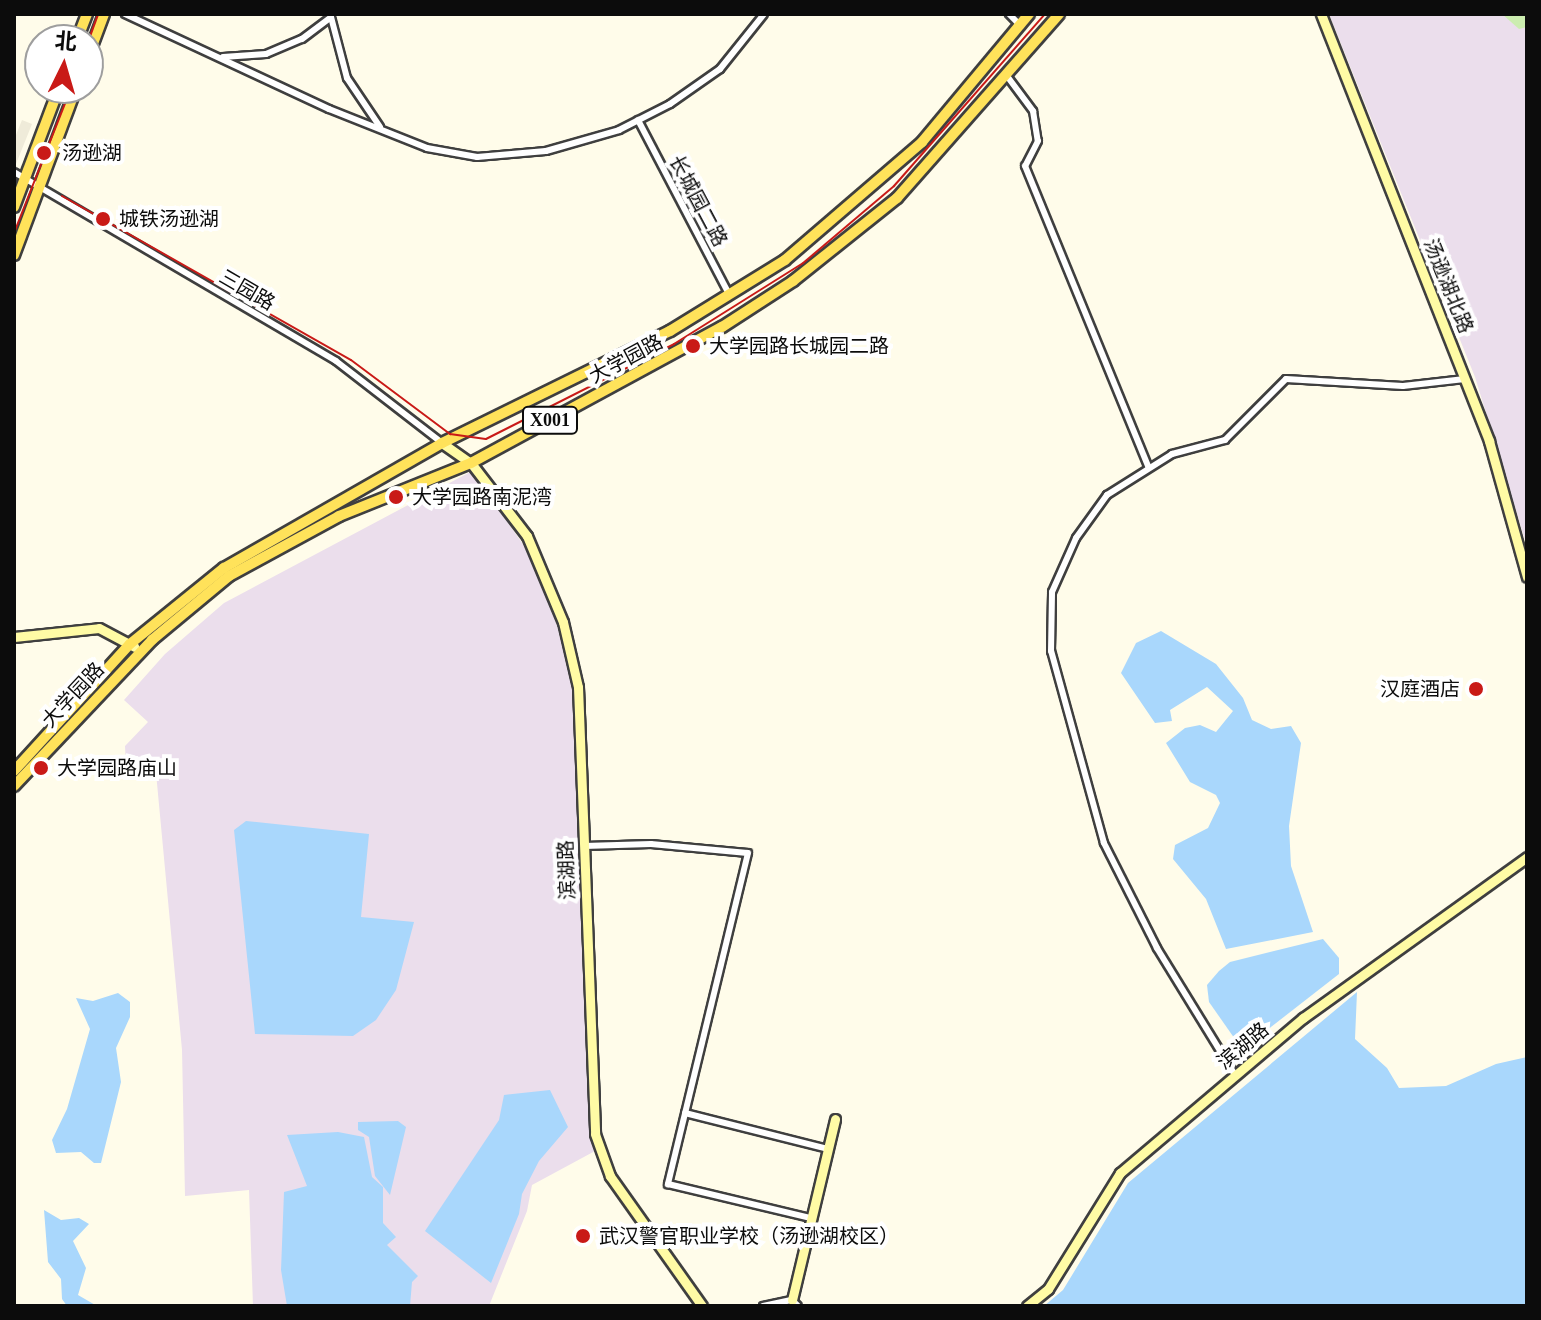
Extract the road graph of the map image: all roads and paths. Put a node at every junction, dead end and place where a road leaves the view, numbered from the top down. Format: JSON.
{"nodes":[{"id":1,"x":125,"y":14,"type":"edge"},
{"id":2,"x":764,"y":14,"type":"edge"},
{"id":3,"x":1009,"y":14,"type":"edge"},
{"id":4,"x":1059,"y":14,"type":"edge"},
{"id":5,"x":1321,"y":14,"type":"edge"},
{"id":6,"x":331,"y":16,"type":"edge"},
{"id":7,"x":1025,"y":18,"type":"edge"},
{"id":8,"x":219,"y":58,"type":"junction"},
{"id":9,"x":1007,"y":76,"type":"junction"},
{"id":10,"x":53,"y":104,"type":"edge"},
{"id":11,"x":70,"y":104,"type":"edge"},
{"id":12,"x":638,"y":120,"type":"junction"},
{"id":13,"x":383,"y":130,"type":"junction"},
{"id":14,"x":14,"y":172,"type":"edge"},
{"id":15,"x":24,"y":182,"type":"junction"},
{"id":16,"x":39,"y":190,"type":"junction"},
{"id":17,"x":14,"y":207,"type":"edge"},
{"id":18,"x":14,"y":255,"type":"edge"},
{"id":19,"x":730,"y":297,"type":"junction"},
{"id":20,"x":1465,"y":379,"type":"junction"},
{"id":21,"x":442,"y":443,"type":"junction"},
{"id":22,"x":471,"y":463,"type":"junction"},
{"id":23,"x":1149,"y":468,"type":"junction"},
{"id":24,"x":1527,"y":577,"type":"edge"},
{"id":25,"x":14,"y":637,"type":"edge"},
{"id":26,"x":130,"y":644,"type":"junction"},
{"id":27,"x":139,"y":652,"type":"junction"},
{"id":28,"x":14,"y":771,"type":"edge"},
{"id":29,"x":14,"y":786,"type":"edge"},
{"id":30,"x":584,"y":846,"type":"junction"},
{"id":31,"x":1527,"y":857,"type":"edge"},
{"id":32,"x":1235,"y":1075,"type":"junction"},
{"id":33,"x":685,"y":1113,"type":"junction"},
{"id":34,"x":835,"y":1119,"type":"dead end"},
{"id":35,"x":828,"y":1149,"type":"junction"},
{"id":36,"x":812,"y":1218,"type":"junction"},
{"id":37,"x":795,"y":1303,"type":"edge"},
{"id":38,"x":702,"y":1306,"type":"edge"},
{"id":39,"x":763,"y":1306,"type":"edge"},
{"id":40,"x":1027,"y":1306,"type":"edge"}],
"edges":[{"from":1,"to":8,"type":"street"},
{"from":2,"to":12,"type":"street"},
{"from":3,"to":7,"type":"street"},
{"from":4,"to":9,"type":"main road","name":"大学园路","number":"X001"},
{"from":5,"to":20,"type":"street","name":"汤逊湖北路"},
{"from":6,"to":8,"type":"street"},
{"from":6,"to":13,"type":"street"},
{"from":7,"to":19,"type":"main road","name":"大学园路","number":"X001"},
{"from":8,"to":13,"type":"street"},
{"from":9,"to":22,"type":"main road","name":"大学园路","number":"X001"},
{"from":9,"to":23,"type":"street"},
{"from":10,"to":15,"type":"main road"},
{"from":11,"to":16,"type":"main road"},
{"from":12,"to":13,"type":"street"},
{"from":12,"to":19,"type":"street","name":"长城园二路"},
{"from":14,"to":15,"type":"street","name":"三园路"},
{"from":15,"to":16,"type":"street","name":"三园路"},
{"from":15,"to":17,"type":"main road"},
{"from":16,"to":18,"type":"main road"},
{"from":16,"to":21,"type":"street","name":"三园路"},
{"from":19,"to":21,"type":"main road","name":"大学园路","number":"X001"},
{"from":20,"to":23,"type":"street"},
{"from":20,"to":24,"type":"street","name":"汤逊湖北路"},
{"from":21,"to":22,"type":"street","name":"滨湖路"},
{"from":21,"to":26,"type":"main road","name":"大学园路","number":"X001"},
{"from":22,"to":27,"type":"main road","name":"大学园路","number":"X001"},
{"from":22,"to":30,"type":"street","name":"滨湖路"},
{"from":23,"to":32,"type":"street"},
{"from":25,"to":26,"type":"street"},
{"from":26,"to":27,"type":"street"},
{"from":26,"to":28,"type":"main road","name":"大学园路","number":"X001"},
{"from":27,"to":29,"type":"main road","name":"大学园路","number":"X001"},
{"from":30,"to":33,"type":"street"},
{"from":30,"to":38,"type":"street","name":"滨湖路"},
{"from":31,"to":32,"type":"street","name":"滨湖路"},
{"from":32,"to":40,"type":"street","name":"滨湖路"},
{"from":33,"to":35,"type":"street"},
{"from":33,"to":36,"type":"street"},
{"from":34,"to":35,"type":"street"},
{"from":35,"to":36,"type":"street"},
{"from":36,"to":37,"type":"street"},
{"from":37,"to":39,"type":"street"}]}
